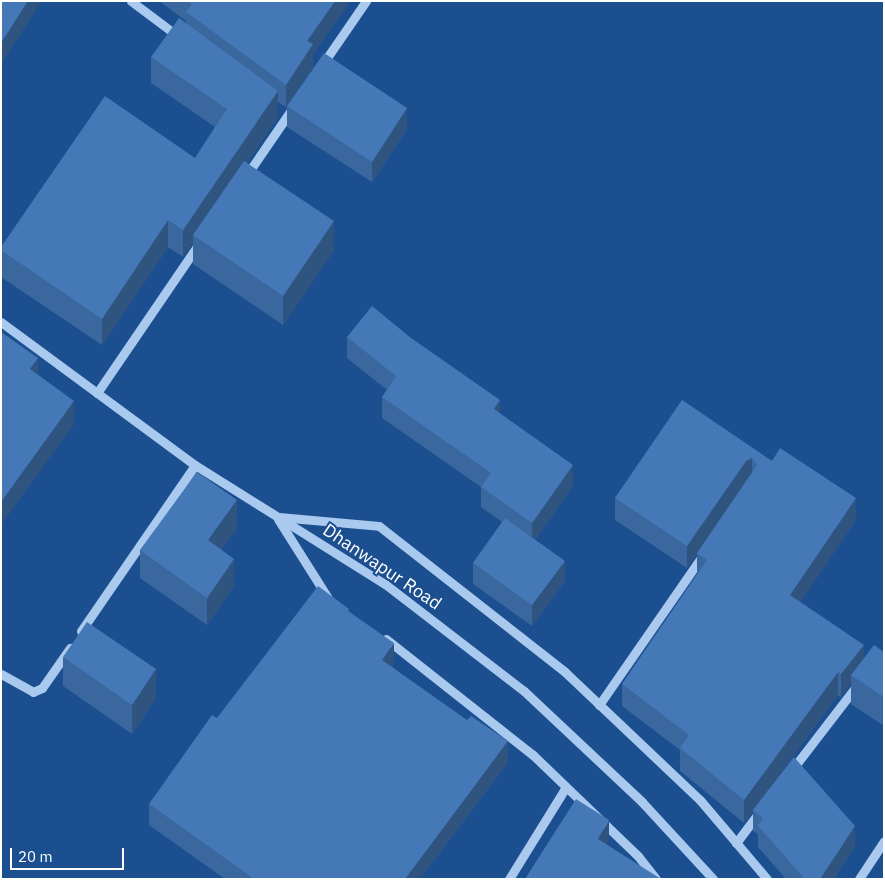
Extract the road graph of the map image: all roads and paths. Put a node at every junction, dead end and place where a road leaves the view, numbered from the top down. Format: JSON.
{"nodes":[{"id":1,"x":131,"y":1,"type":"edge"},
{"id":2,"x":366,"y":1,"type":"edge"},
{"id":3,"x":186,"y":41,"type":"edge"},
{"id":4,"x":315,"y":75,"type":"edge"},
{"id":5,"x":298,"y":100,"type":"edge"},
{"id":6,"x":279,"y":110,"type":"dead end"},
{"id":7,"x":287,"y":116,"type":"junction"},
{"id":8,"x":242,"y":181,"type":"edge"},
{"id":9,"x":203,"y":238,"type":"edge"},
{"id":10,"x":1,"y":322,"type":"edge"},
{"id":11,"x":97,"y":392,"type":"junction"},
{"id":12,"x":195,"y":465,"type":"junction"},
{"id":13,"x":276,"y":516,"type":"junction"},
{"id":14,"x":711,"y":544,"type":"edge"},
{"id":15,"x":339,"y":608,"type":"edge"},
{"id":16,"x":380,"y":635,"type":"edge"},
{"id":17,"x":1,"y":674,"type":"edge"},
{"id":18,"x":866,"y":674,"type":"edge"},
{"id":19,"x":599,"y":705,"type":"junction"},
{"id":20,"x":783,"y":781,"type":"edge"},
{"id":21,"x":566,"y":787,"type":"junction"},
{"id":22,"x":766,"y":804,"type":"edge"},
{"id":23,"x":884,"y":841,"type":"edge"},
{"id":24,"x":736,"y":843,"type":"junction"},
{"id":25,"x":509,"y":879,"type":"edge"},
{"id":26,"x":656,"y":879,"type":"edge"},
{"id":27,"x":713,"y":879,"type":"edge"},
{"id":28,"x":768,"y":879,"type":"edge"},
{"id":29,"x":859,"y":879,"type":"edge"}],
"edges":[{"from":1,"to":3,"type":"street"},
{"from":2,"to":4,"type":"street"},
{"from":5,"to":7,"type":"street"},
{"from":6,"to":7,"type":"street"},
{"from":7,"to":8,"type":"street"},
{"from":9,"to":11,"type":"street"},
{"from":10,"to":11,"type":"street","name":"Dhanwapur Road"},
{"from":11,"to":12,"type":"street","name":"Dhanwapur Road"},
{"from":12,"to":13,"type":"street","name":"Dhanwapur Road"},
{"from":12,"to":17,"type":"street"},
{"from":13,"to":15,"type":"street"},
{"from":13,"to":19,"type":"street"},
{"from":13,"to":27,"type":"street","name":"Dhanwapur Road"},
{"from":14,"to":19,"type":"street"},
{"from":16,"to":21,"type":"street"},
{"from":18,"to":20,"type":"street"},
{"from":19,"to":24,"type":"street"},
{"from":21,"to":25,"type":"street"},
{"from":21,"to":26,"type":"street"},
{"from":22,"to":24,"type":"street"},
{"from":23,"to":29,"type":"street"},
{"from":24,"to":28,"type":"street"}]}
